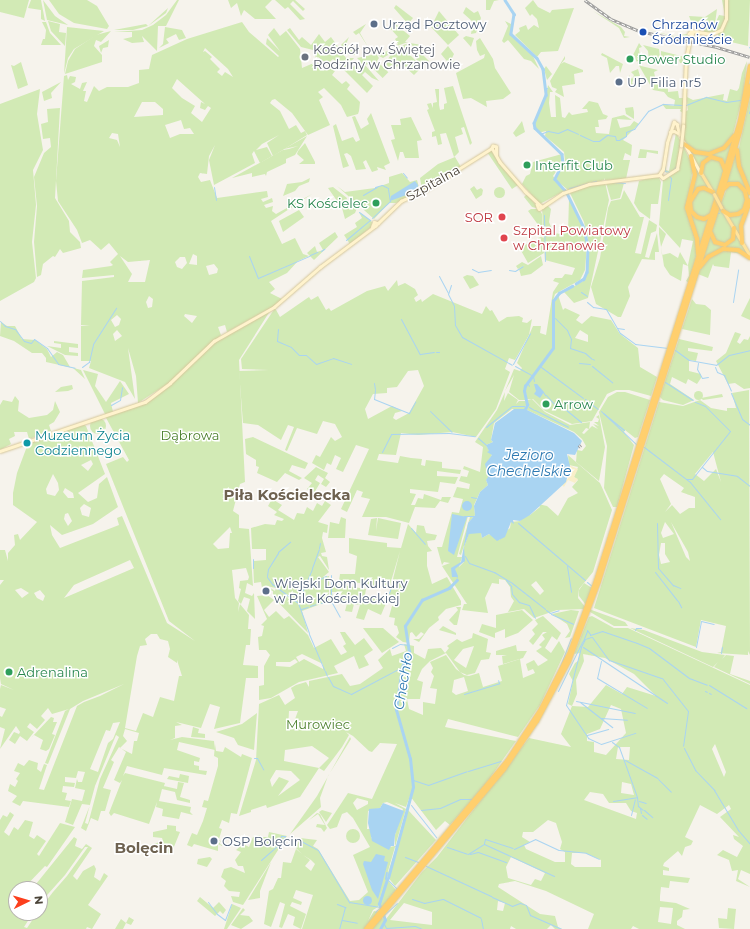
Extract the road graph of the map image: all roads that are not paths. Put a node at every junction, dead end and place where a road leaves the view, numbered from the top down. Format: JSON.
{"nodes":[{"id":1,"x":726,"y":0,"type":"edge"},
{"id":2,"x":750,"y":67,"type":"edge"},
{"id":3,"x":750,"y":86,"type":"edge"},
{"id":4,"x":738,"y":128,"type":"junction"},
{"id":5,"x":670,"y":133,"type":"junction"},
{"id":6,"x":679,"y":134,"type":"junction"},
{"id":7,"x":738,"y":139,"type":"junction"},
{"id":8,"x":683,"y":145,"type":"junction"},
{"id":9,"x":691,"y":156,"type":"junction"},
{"id":10,"x":662,"y":174,"type":"junction"},
{"id":11,"x":702,"y":174,"type":"junction"},
{"id":12,"x":724,"y":175,"type":"junction"},
{"id":13,"x":713,"y":193,"type":"junction"},
{"id":14,"x":722,"y":193,"type":"junction"},
{"id":15,"x":750,"y":193,"type":"edge"},
{"id":16,"x":750,"y":201,"type":"edge"},
{"id":17,"x":722,"y":209,"type":"junction"},
{"id":18,"x":712,"y":213,"type":"junction"},
{"id":19,"x":711,"y":227,"type":"junction"},
{"id":20,"x":734,"y":228,"type":"junction"},
{"id":21,"x":742,"y":242,"type":"junction"},
{"id":22,"x":750,"y":257,"type":"edge"},
{"id":23,"x":697,"y":262,"type":"junction"},
{"id":24,"x":696,"y":275,"type":"junction"},
{"id":25,"x":683,"y":305,"type":"junction"},
{"id":26,"x":683,"y":318,"type":"junction"},
{"id":27,"x":671,"y":349,"type":"junction"},
{"id":28,"x":0,"y":451,"type":"edge"},
{"id":29,"x":586,"y":616,"type":"junction"},
{"id":30,"x":412,"y":880,"type":"junction"},
{"id":31,"x":397,"y":893,"type":"junction"},
{"id":32,"x":384,"y":910,"type":"junction"},
{"id":33,"x":379,"y":916,"type":"junction"},
{"id":34,"x":366,"y":929,"type":"edge"},
{"id":35,"x":370,"y":929,"type":"edge"}],
"edges":[{"from":1,"to":8,"type":"main road","bridge":true},
{"from":2,"to":4,"type":"highway"},
{"from":3,"to":7,"type":"highway"},
{"from":4,"to":8,"type":"highway"},
{"from":4,"to":12,"type":"highway"},
{"from":5,"to":6,"type":"main road"},
{"from":5,"to":6,"type":"main road"},
{"from":5,"to":10,"type":"main road"},
{"from":6,"to":8,"type":"main road"},
{"from":7,"to":14,"type":"highway"},
{"from":7,"to":15,"type":"highway"},
{"from":8,"to":9,"type":"main road"},
{"from":8,"to":10,"type":"main road"},
{"from":9,"to":11,"type":"main road"},
{"from":9,"to":23,"type":"highway"},
{"from":10,"to":28,"type":"main road","name":"Szpitalna"},
{"from":11,"to":12,"type":"highway"},
{"from":11,"to":13,"type":"main road"},
{"from":12,"to":18,"type":"highway"},
{"from":13,"to":17,"type":"main road","bridge":true},
{"from":13,"to":18,"type":"highway"},
{"from":14,"to":17,"type":"highway"},
{"from":14,"to":19,"type":"highway"},
{"from":16,"to":21,"type":"highway"},
{"from":17,"to":20,"type":"main road"},
{"from":18,"to":23,"type":"highway"},
{"from":19,"to":20,"type":"highway"},
{"from":19,"to":24,"type":"highway"},
{"from":20,"to":21,"type":"main road"},
{"from":21,"to":22,"type":"main road"},
{"from":22,"to":24,"type":"highway"},
{"from":23,"to":25,"type":"highway"},
{"from":24,"to":26,"type":"highway"},
{"from":25,"to":26,"type":"highway"},
{"from":25,"to":27,"type":"highway"},
{"from":26,"to":27,"type":"highway"},
{"from":27,"to":29,"type":"highway"},
{"from":29,"to":30,"type":"highway"},
{"from":29,"to":31,"type":"highway"},
{"from":30,"to":31,"type":"highway"},
{"from":30,"to":32,"type":"highway"},
{"from":31,"to":32,"type":"highway"},
{"from":32,"to":33,"type":"highway"},
{"from":33,"to":34,"type":"highway"},
{"from":33,"to":35,"type":"highway"}]}
